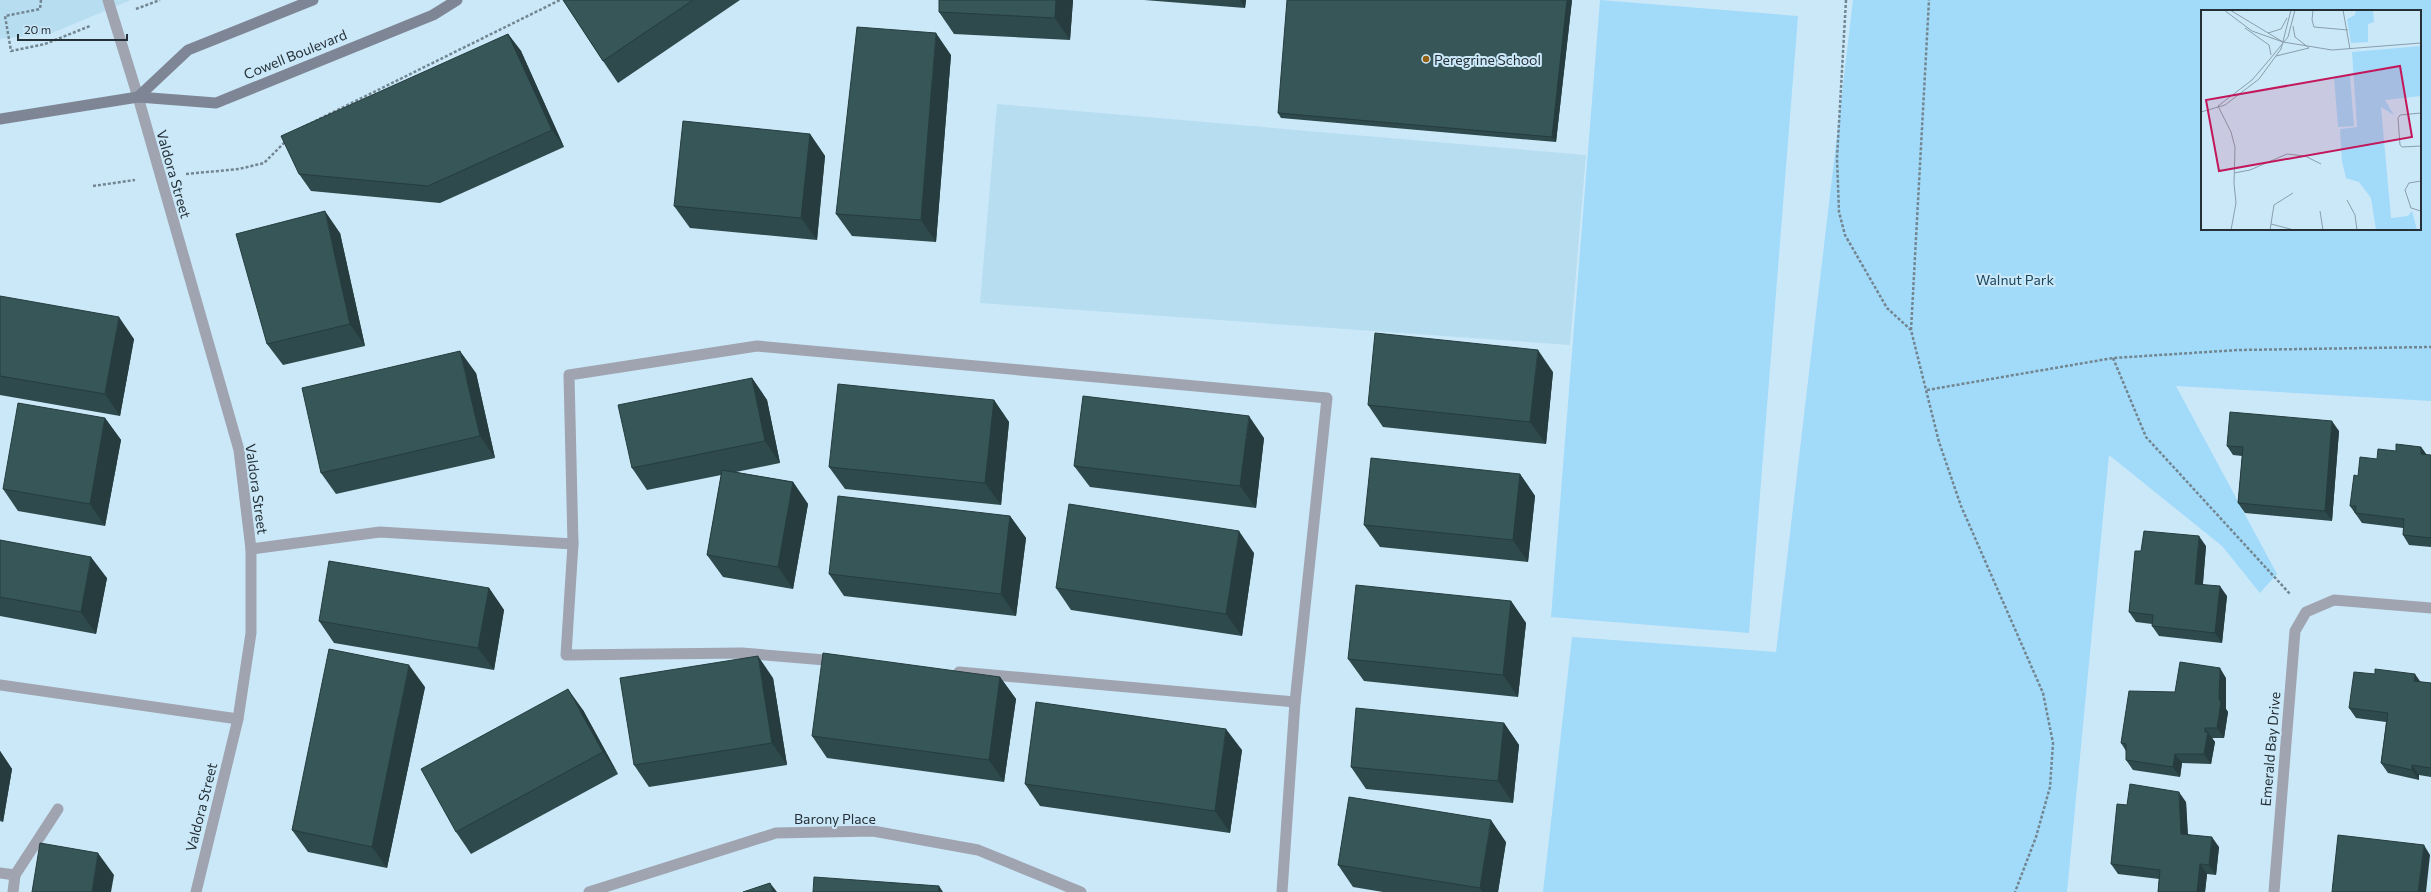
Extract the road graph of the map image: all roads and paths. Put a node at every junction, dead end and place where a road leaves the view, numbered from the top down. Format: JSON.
{"nodes":[{"id":1,"x":41,"y":0,"type":"edge"},
{"id":2,"x":108,"y":0,"type":"edge"},
{"id":3,"x":313,"y":0,"type":"edge"},
{"id":4,"x":457,"y":0,"type":"edge"},
{"id":5,"x":560,"y":0,"type":"edge"},
{"id":6,"x":1846,"y":0,"type":"edge"},
{"id":7,"x":1930,"y":0,"type":"edge"},
{"id":8,"x":73,"y":32,"type":"dead end"},
{"id":9,"x":138,"y":97,"type":"junction"},
{"id":10,"x":0,"y":120,"type":"edge"},
{"id":11,"x":294,"y":133,"type":"edge"},
{"id":12,"x":289,"y":138,"type":"edge"},
{"id":13,"x":239,"y":169,"type":"dead end"},
{"id":14,"x":1911,"y":330,"type":"junction"},
{"id":15,"x":2431,"y":347,"type":"edge"},
{"id":16,"x":2113,"y":358,"type":"junction"},
{"id":17,"x":1927,"y":390,"type":"junction"},
{"id":18,"x":573,"y":544,"type":"junction"},
{"id":19,"x":251,"y":549,"type":"junction"},
{"id":20,"x":2431,"y":608,"type":"edge"},
{"id":21,"x":2306,"y":612,"type":"junction"},
{"id":22,"x":845,"y":662,"type":"edge"},
{"id":23,"x":948,"y":671,"type":"edge"},
{"id":24,"x":0,"y":685,"type":"edge"},
{"id":25,"x":1295,"y":702,"type":"junction"},
{"id":26,"x":238,"y":719,"type":"junction"},
{"id":27,"x":58,"y":808,"type":"dead end"},
{"id":28,"x":0,"y":873,"type":"edge"},
{"id":29,"x":15,"y":875,"type":"junction"},
{"id":30,"x":13,"y":892,"type":"edge"},
{"id":31,"x":196,"y":892,"type":"edge"},
{"id":32,"x":589,"y":892,"type":"edge"},
{"id":33,"x":1081,"y":892,"type":"edge"},
{"id":34,"x":1282,"y":892,"type":"edge"},
{"id":35,"x":2015,"y":892,"type":"edge"},
{"id":36,"x":2274,"y":892,"type":"edge"}],
"edges":[{"from":1,"to":8,"type":"path"},
{"from":2,"to":9,"type":"street","name":"Valdora Street"},
{"from":3,"to":9,"type":"main road"},
{"from":4,"to":9,"type":"main road","name":"Cowell Boulevard"},
{"from":5,"to":11,"type":"path"},
{"from":6,"to":14,"type":"path"},
{"from":7,"to":14,"type":"path"},
{"from":9,"to":10,"type":"main road","name":"Cowell Boulevard"},
{"from":9,"to":19,"type":"street","name":"Valdora Street"},
{"from":12,"to":13,"type":"path"},
{"from":14,"to":17,"type":"path"},
{"from":15,"to":16,"type":"path"},
{"from":16,"to":17,"type":"path"},
{"from":16,"to":21,"type":"path"},
{"from":17,"to":35,"type":"path"},
{"from":18,"to":19,"type":"street"},
{"from":18,"to":22,"type":"street"},
{"from":18,"to":25,"type":"street"},
{"from":19,"to":26,"type":"street","name":"Valdora Street"},
{"from":20,"to":21,"type":"street"},
{"from":21,"to":36,"type":"street","name":"Emerald Bay Drive"},
{"from":23,"to":25,"type":"street"},
{"from":24,"to":26,"type":"street"},
{"from":25,"to":34,"type":"street"},
{"from":26,"to":31,"type":"street","name":"Valdora Street"},
{"from":27,"to":29,"type":"street"},
{"from":28,"to":29,"type":"street"},
{"from":29,"to":30,"type":"street"},
{"from":32,"to":33,"type":"street","name":"Barony Place"}]}
